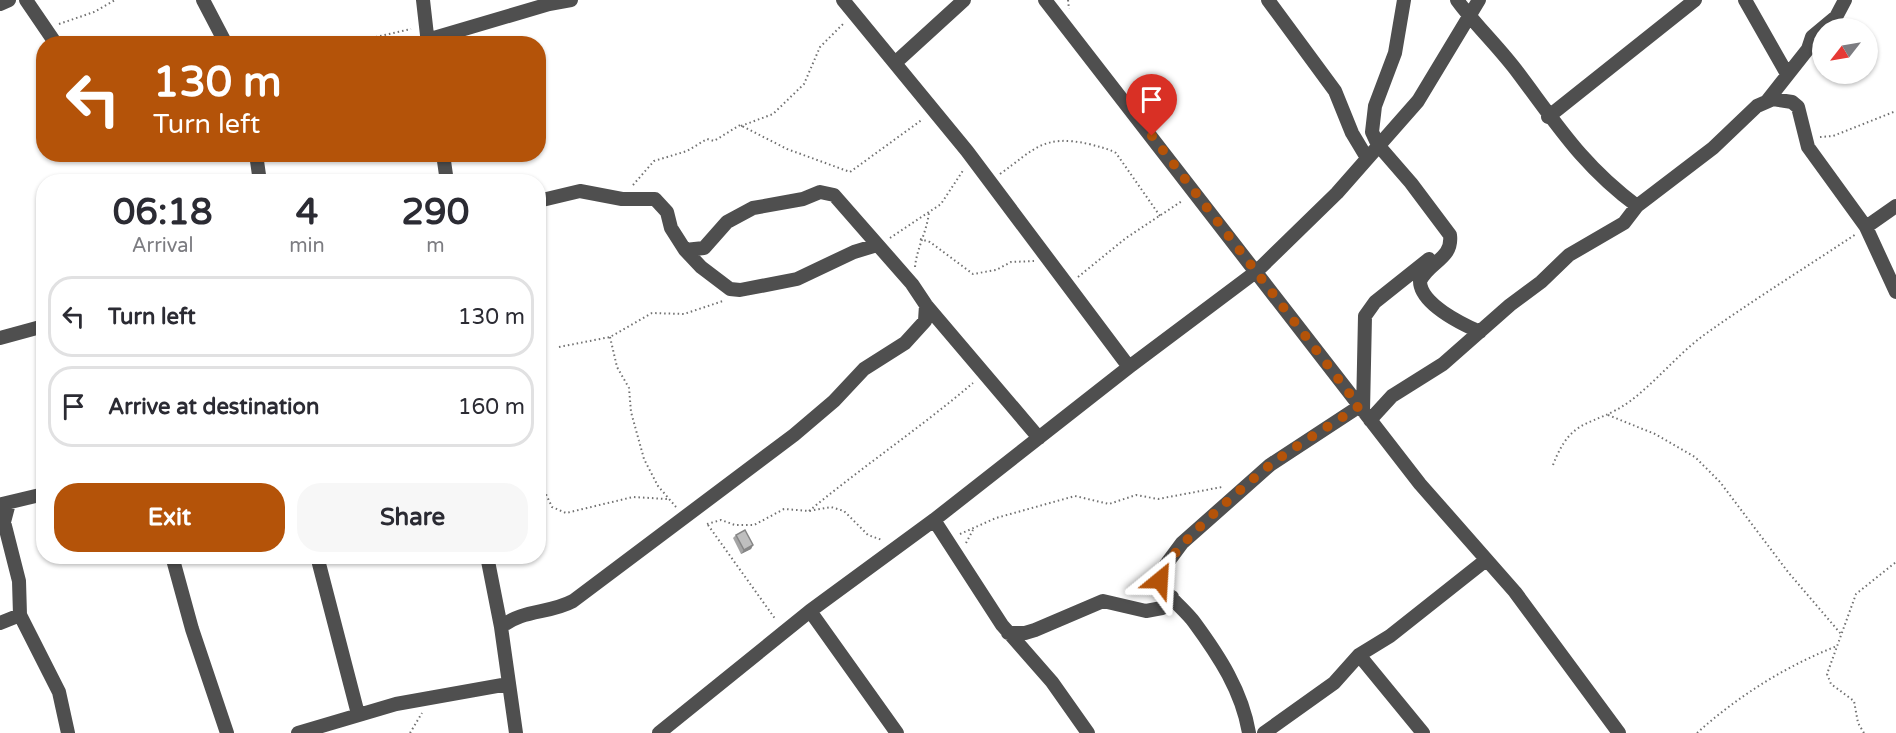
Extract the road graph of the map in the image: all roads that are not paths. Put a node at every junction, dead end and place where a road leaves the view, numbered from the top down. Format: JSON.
{"nodes":[{"id":1,"x":9,"y":0,"type":"edge"},
{"id":2,"x":26,"y":0,"type":"edge"},
{"id":3,"x":202,"y":0,"type":"edge"},
{"id":4,"x":423,"y":0,"type":"edge"},
{"id":5,"x":571,"y":0,"type":"edge"},
{"id":6,"x":843,"y":0,"type":"edge"},
{"id":7,"x":964,"y":0,"type":"edge"},
{"id":8,"x":1046,"y":0,"type":"edge"},
{"id":9,"x":1268,"y":0,"type":"edge"},
{"id":10,"x":1404,"y":0,"type":"edge"},
{"id":11,"x":1457,"y":0,"type":"edge"},
{"id":12,"x":1479,"y":0,"type":"edge"},
{"id":13,"x":1695,"y":0,"type":"edge"},
{"id":14,"x":1745,"y":0,"type":"edge"},
{"id":15,"x":1845,"y":0,"type":"edge"},
{"id":16,"x":549,"y":2,"type":"edge"},
{"id":17,"x":0,"y":4,"type":"edge"},
{"id":18,"x":1470,"y":17,"type":"junction"},
{"id":19,"x":51,"y":36,"type":"edge"},
{"id":20,"x":222,"y":36,"type":"edge"},
{"id":21,"x":427,"y":36,"type":"edge"},
{"id":22,"x":430,"y":36,"type":"edge"},
{"id":23,"x":895,"y":63,"type":"junction"},
{"id":24,"x":1786,"y":74,"type":"junction"},
{"id":25,"x":1767,"y":101,"type":"junction"},
{"id":26,"x":1548,"y":117,"type":"junction"},
{"id":27,"x":1378,"y":145,"type":"junction"},
{"id":28,"x":1367,"y":158,"type":"junction"},
{"id":29,"x":546,"y":199,"type":"edge"},
{"id":30,"x":1637,"y":206,"type":"junction"},
{"id":31,"x":1896,"y":206,"type":"edge"},
{"id":32,"x":1866,"y":227,"type":"junction"},
{"id":33,"x":877,"y":245,"type":"junction"},
{"id":34,"x":1451,"y":246,"type":"junction"},
{"id":35,"x":685,"y":250,"type":"junction"},
{"id":36,"x":1257,"y":271,"type":"junction"},
{"id":37,"x":1896,"y":292,"type":"edge"},
{"id":38,"x":926,"y":305,"type":"junction"},
{"id":39,"x":36,"y":328,"type":"edge"},
{"id":40,"x":1480,"y":332,"type":"junction"},
{"id":41,"x":0,"y":339,"type":"edge"},
{"id":42,"x":1129,"y":367,"type":"junction"},
{"id":43,"x":1364,"y":412,"type":"junction"},
{"id":44,"x":1039,"y":438,"type":"junction"},
{"id":45,"x":36,"y":496,"type":"edge"},
{"id":46,"x":4,"y":504,"type":"edge"},
{"id":47,"x":934,"y":520,"type":"junction"},
{"id":48,"x":1486,"y":560,"type":"junction"},
{"id":49,"x":174,"y":564,"type":"edge"},
{"id":50,"x":319,"y":564,"type":"edge"},
{"id":51,"x":489,"y":564,"type":"edge"},
{"id":52,"x":1172,"y":597,"type":"junction"},
{"id":53,"x":810,"y":611,"type":"junction"},
{"id":54,"x":20,"y":615,"type":"junction"},
{"id":55,"x":0,"y":623,"type":"edge"},
{"id":56,"x":501,"y":627,"type":"junction"},
{"id":57,"x":1008,"y":633,"type":"junction"},
{"id":58,"x":1359,"y":655,"type":"junction"},
{"id":59,"x":508,"y":684,"type":"junction"},
{"id":60,"x":358,"y":714,"type":"junction"},
{"id":61,"x":672,"y":728,"type":"edge"},
{"id":62,"x":68,"y":733,"type":"edge"},
{"id":63,"x":227,"y":733,"type":"edge"},
{"id":64,"x":298,"y":733,"type":"edge"},
{"id":65,"x":516,"y":733,"type":"edge"},
{"id":66,"x":659,"y":733,"type":"edge"},
{"id":67,"x":897,"y":733,"type":"edge"},
{"id":68,"x":1088,"y":733,"type":"edge"},
{"id":69,"x":1249,"y":733,"type":"edge"},
{"id":70,"x":1264,"y":733,"type":"edge"},
{"id":71,"x":1423,"y":733,"type":"edge"},
{"id":72,"x":1619,"y":733,"type":"edge"}],
"edges":[{"from":1,"to":17,"type":"street"},
{"from":2,"to":19,"type":"street"},
{"from":3,"to":20,"type":"street"},
{"from":4,"to":21,"type":"street"},
{"from":5,"to":16,"type":"street"},
{"from":6,"to":23,"type":"street"},
{"from":7,"to":23,"type":"street"},
{"from":8,"to":36,"type":"street"},
{"from":9,"to":28,"type":"street"},
{"from":10,"to":27,"type":"street"},
{"from":11,"to":18,"type":"street"},
{"from":12,"to":18,"type":"street"},
{"from":13,"to":26,"type":"street"},
{"from":14,"to":24,"type":"street"},
{"from":15,"to":24,"type":"street"},
{"from":16,"to":22,"type":"street"},
{"from":18,"to":26,"type":"street"},
{"from":18,"to":27,"type":"street"},
{"from":23,"to":42,"type":"street"},
{"from":24,"to":25,"type":"street"},
{"from":25,"to":30,"type":"street"},
{"from":25,"to":32,"type":"street"},
{"from":26,"to":30,"type":"street"},
{"from":27,"to":28,"type":"street"},
{"from":27,"to":34,"type":"street"},
{"from":28,"to":36,"type":"street"},
{"from":29,"to":35,"type":"street"},
{"from":30,"to":40,"type":"street"},
{"from":31,"to":32,"type":"street"},
{"from":32,"to":37,"type":"street"},
{"from":33,"to":35,"type":"street"},
{"from":33,"to":35,"type":"street"},
{"from":33,"to":38,"type":"street"},
{"from":34,"to":40,"type":"street"},
{"from":34,"to":43,"type":"street"},
{"from":36,"to":42,"type":"street"},
{"from":36,"to":43,"type":"street"},
{"from":38,"to":44,"type":"street"},
{"from":38,"to":56,"type":"street"},
{"from":39,"to":41,"type":"street"},
{"from":40,"to":43,"type":"street"},
{"from":42,"to":44,"type":"street"},
{"from":43,"to":48,"type":"street"},
{"from":43,"to":52,"type":"street"},
{"from":44,"to":47,"type":"street"},
{"from":45,"to":46,"type":"street"},
{"from":46,"to":54,"type":"street"},
{"from":47,"to":53,"type":"street"},
{"from":47,"to":57,"type":"street"},
{"from":48,"to":58,"type":"street"},
{"from":48,"to":72,"type":"street"},
{"from":49,"to":63,"type":"street"},
{"from":50,"to":60,"type":"street"},
{"from":51,"to":56,"type":"street"},
{"from":52,"to":57,"type":"street"},
{"from":52,"to":69,"type":"street"},
{"from":53,"to":61,"type":"street"},
{"from":53,"to":67,"type":"street"},
{"from":54,"to":55,"type":"street"},
{"from":54,"to":62,"type":"street"},
{"from":56,"to":59,"type":"street"},
{"from":57,"to":68,"type":"street"},
{"from":58,"to":70,"type":"street"},
{"from":58,"to":71,"type":"street"},
{"from":59,"to":60,"type":"street"},
{"from":59,"to":65,"type":"street"},
{"from":60,"to":64,"type":"street"},
{"from":61,"to":66,"type":"street"}]}
